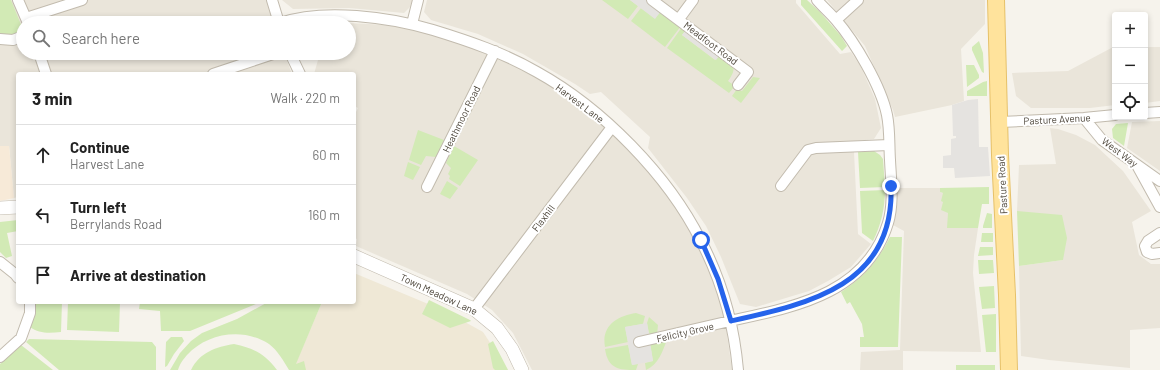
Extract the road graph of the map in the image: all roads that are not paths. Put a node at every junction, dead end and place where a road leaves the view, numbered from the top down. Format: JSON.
{"nodes":[{"id":1,"x":18,"y":0,"type":"edge"},
{"id":2,"x":82,"y":0,"type":"edge"},
{"id":3,"x":272,"y":0,"type":"edge"},
{"id":4,"x":418,"y":0,"type":"edge"},
{"id":5,"x":652,"y":0,"type":"edge"},
{"id":6,"x":693,"y":0,"type":"edge"},
{"id":7,"x":817,"y":0,"type":"edge"},
{"id":8,"x":858,"y":0,"type":"edge"},
{"id":9,"x":996,"y":0,"type":"edge"},
{"id":10,"x":25,"y":16,"type":"edge"},
{"id":11,"x":38,"y":16,"type":"edge"},
{"id":12,"x":278,"y":16,"type":"edge"},
{"id":13,"x":314,"y":16,"type":"edge"},
{"id":14,"x":342,"y":16,"type":"edge"},
{"id":15,"x":356,"y":17,"type":"edge"},
{"id":16,"x":679,"y":19,"type":"junction"},
{"id":17,"x":836,"y":20,"type":"junction"},
{"id":18,"x":412,"y":24,"type":"junction"},
{"id":19,"x":0,"y":39,"type":"edge"},
{"id":20,"x":16,"y":39,"type":"edge"},
{"id":21,"x":495,"y":51,"type":"junction"},
{"id":22,"x":41,"y":60,"type":"edge"},
{"id":23,"x":255,"y":60,"type":"edge"},
{"id":24,"x":293,"y":60,"type":"edge"},
{"id":25,"x":45,"y":72,"type":"edge"},
{"id":26,"x":219,"y":72,"type":"edge"},
{"id":27,"x":299,"y":72,"type":"edge"},
{"id":28,"x":738,"y":85,"type":"dead end"},
{"id":29,"x":1160,"y":112,"type":"edge"},
{"id":30,"x":1148,"y":113,"type":"edge"},
{"id":31,"x":1112,"y":115,"type":"edge"},
{"id":32,"x":1084,"y":118,"type":"junction"},
{"id":33,"x":1000,"y":122,"type":"junction"},
{"id":34,"x":612,"y":127,"type":"junction"},
{"id":35,"x":889,"y":145,"type":"junction"},
{"id":36,"x":1136,"y":164,"type":"junction"},
{"id":37,"x":1160,"y":181,"type":"edge"},
{"id":38,"x":781,"y":186,"type":"dead end"},
{"id":39,"x":427,"y":187,"type":"dead end"},
{"id":40,"x":1160,"y":207,"type":"edge"},
{"id":41,"x":0,"y":208,"type":"edge"},
{"id":42,"x":16,"y":208,"type":"edge"},
{"id":43,"x":1160,"y":233,"type":"edge"},
{"id":44,"x":1160,"y":253,"type":"edge"},
{"id":45,"x":356,"y":257,"type":"edge"},
{"id":46,"x":0,"y":262,"type":"edge"},
{"id":47,"x":16,"y":275,"type":"edge"},
{"id":48,"x":30,"y":304,"type":"edge"},
{"id":49,"x":474,"y":309,"type":"junction"},
{"id":50,"x":731,"y":321,"type":"junction"},
{"id":51,"x":639,"y":342,"type":"dead end"},
{"id":52,"x":0,"y":357,"type":"edge"},
{"id":53,"x":522,"y":370,"type":"edge"},
{"id":54,"x":738,"y":370,"type":"edge"},
{"id":55,"x":1009,"y":370,"type":"edge"}],
"edges":[{"from":1,"to":10,"type":"street"},
{"from":2,"to":11,"type":"street"},
{"from":3,"to":12,"type":"street"},
{"from":4,"to":18,"type":"street"},
{"from":5,"to":16,"type":"street","name":"Meadfoot Road"},
{"from":6,"to":16,"type":"street","name":"Meadfoot Road"},
{"from":7,"to":17,"type":"street","name":"Felicity Grove"},
{"from":8,"to":17,"type":"street"},
{"from":9,"to":33,"type":"main road","name":"Pasture Road"},
{"from":13,"to":14,"type":"street","name":"Harvest Lane"},
{"from":15,"to":18,"type":"street","name":"Harvest Lane"},
{"from":16,"to":28,"type":"street","name":"Meadfoot Road"},
{"from":17,"to":35,"type":"street","name":"Felicity Grove"},
{"from":18,"to":21,"type":"street","name":"Harvest Lane"},
{"from":19,"to":20,"type":"street"},
{"from":21,"to":34,"type":"street","name":"Harvest Lane"},
{"from":21,"to":39,"type":"street","name":"Heathmoor Road"},
{"from":22,"to":25,"type":"street"},
{"from":23,"to":26,"type":"street"},
{"from":24,"to":27,"type":"street"},
{"from":29,"to":30,"type":"street"},
{"from":31,"to":32,"type":"street","name":"Pasture Avenue"},
{"from":32,"to":33,"type":"street","name":"Pasture Avenue"},
{"from":32,"to":36,"type":"street","name":"West Way"},
{"from":33,"to":55,"type":"main road","name":"Pasture Road"},
{"from":34,"to":49,"type":"street","name":"Flaxhill"},
{"from":34,"to":50,"type":"street","name":"Harvest Lane"},
{"from":35,"to":38,"type":"street"},
{"from":35,"to":50,"type":"street","name":"Felicity Grove"},
{"from":36,"to":37,"type":"street","name":"West Way"},
{"from":36,"to":40,"type":"street"},
{"from":41,"to":42,"type":"street"},
{"from":43,"to":44,"type":"street"},
{"from":45,"to":49,"type":"street","name":"Town Meadow Lane"},
{"from":46,"to":47,"type":"street"},
{"from":48,"to":52,"type":"street"},
{"from":49,"to":53,"type":"street","name":"Town Meadow Lane"},
{"from":50,"to":51,"type":"street","name":"Felicity Grove"},
{"from":50,"to":54,"type":"street","name":"Harvest Lane"}]}
